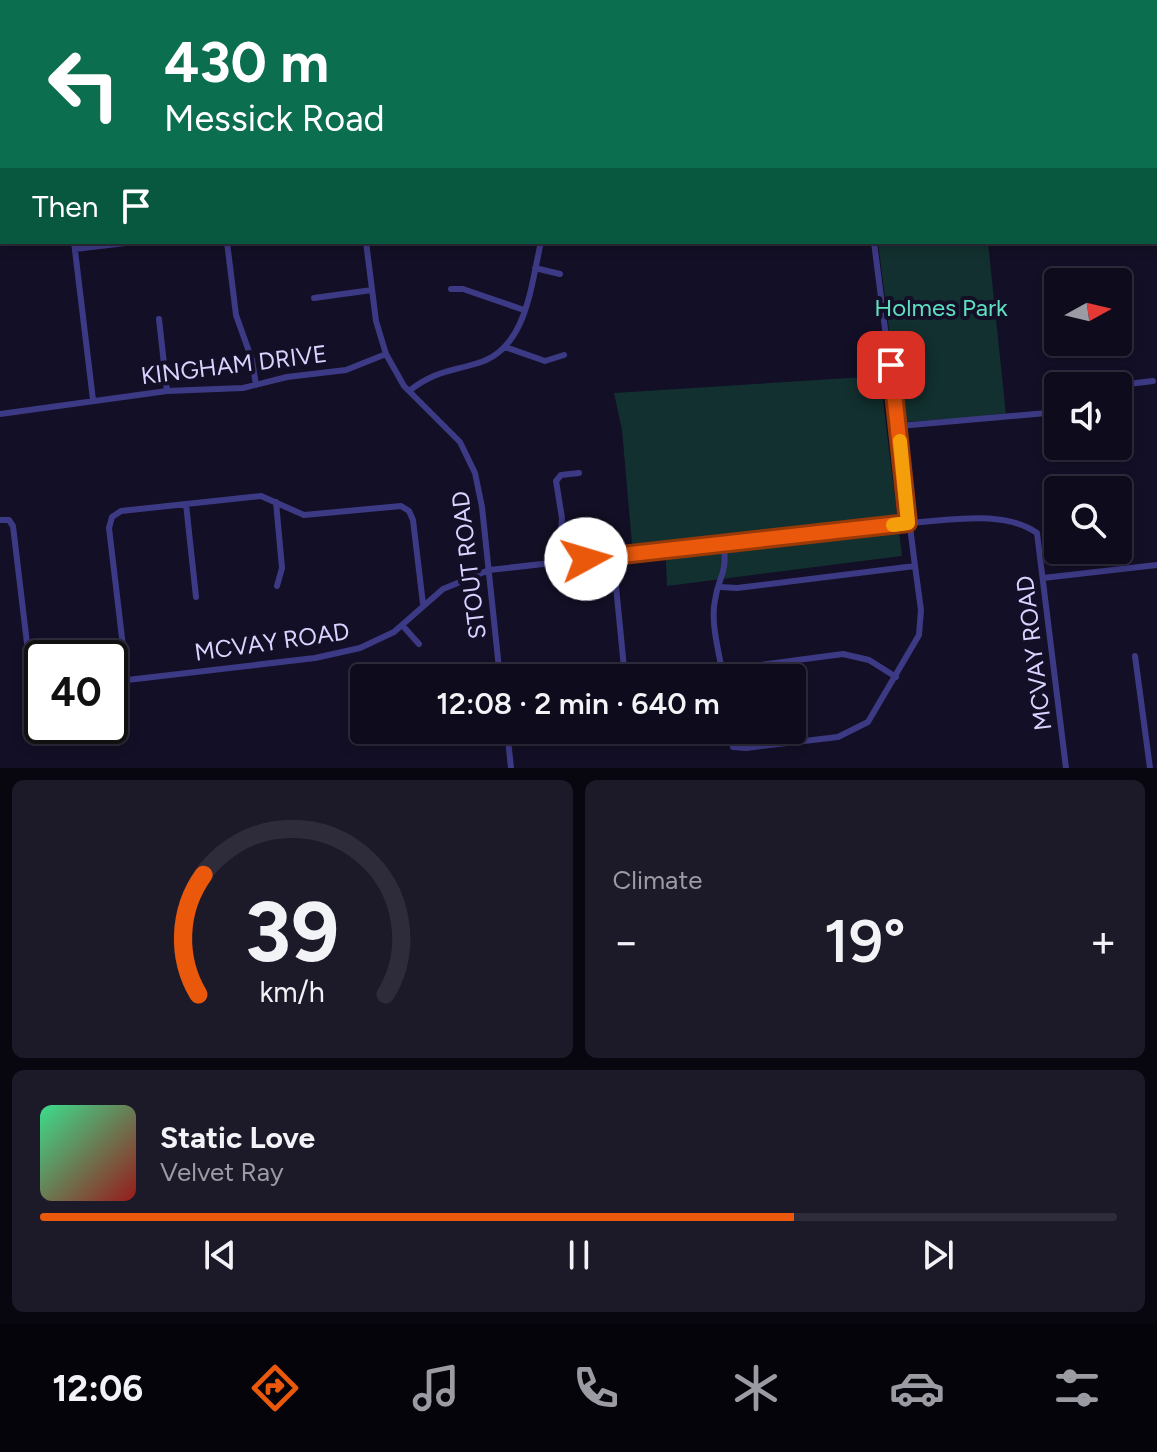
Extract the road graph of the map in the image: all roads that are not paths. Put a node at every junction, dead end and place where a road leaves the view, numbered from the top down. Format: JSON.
{"nodes":[{"id":1,"x":104,"y":244,"type":"edge"},
{"id":2,"x":227,"y":244,"type":"edge"},
{"id":3,"x":366,"y":244,"type":"edge"},
{"id":4,"x":541,"y":244,"type":"edge"},
{"id":5,"x":874,"y":244,"type":"edge"},
{"id":6,"x":74,"y":246,"type":"edge"},
{"id":7,"x":535,"y":268,"type":"junction"},
{"id":8,"x":560,"y":274,"type":"dead end"},
{"id":9,"x":451,"y":289,"type":"dead end"},
{"id":10,"x":372,"y":290,"type":"junction"},
{"id":11,"x":314,"y":298,"type":"dead end"},
{"id":12,"x":524,"y":310,"type":"junction"},
{"id":13,"x":159,"y":319,"type":"dead end"},
{"id":14,"x":505,"y":347,"type":"junction"},
{"id":15,"x":386,"y":354,"type":"junction"},
{"id":16,"x":564,"y":355,"type":"dead end"},
{"id":17,"x":1153,"y":381,"type":"dead end"},
{"id":18,"x":1132,"y":384,"type":"edge"},
{"id":19,"x":256,"y":385,"type":"junction"},
{"id":20,"x":167,"y":391,"type":"junction"},
{"id":21,"x":409,"y":391,"type":"junction"},
{"id":22,"x":93,"y":400,"type":"junction"},
{"id":23,"x":0,"y":412,"type":"edge"},
{"id":24,"x":1044,"y":413,"type":"edge"},
{"id":25,"x":899,"y":426,"type":"junction"},
{"id":26,"x":579,"y":473,"type":"dead end"},
{"id":27,"x":276,"y":502,"type":"junction"},
{"id":28,"x":186,"y":504,"type":"junction"},
{"id":29,"x":0,"y":520,"type":"edge"},
{"id":30,"x":908,"y":523,"type":"junction"},
{"id":31,"x":724,"y":544,"type":"junction"},
{"id":32,"x":613,"y":556,"type":"junction"},
{"id":33,"x":559,"y":562,"type":"junction"},
{"id":34,"x":1157,"y":565,"type":"edge"},
{"id":35,"x":915,"y":566,"type":"junction"},
{"id":36,"x":489,"y":570,"type":"junction"},
{"id":37,"x":1043,"y":578,"type":"junction"},
{"id":38,"x":277,"y":586,"type":"dead end"},
{"id":39,"x":721,"y":587,"type":"junction"},
{"id":40,"x":196,"y":597,"type":"dead end"},
{"id":41,"x":423,"y":604,"type":"junction"},
{"id":42,"x":402,"y":625,"type":"junction"},
{"id":43,"x":30,"y":640,"type":"edge"},
{"id":44,"x":122,"y":640,"type":"edge"},
{"id":45,"x":419,"y":644,"type":"dead end"},
{"id":46,"x":1135,"y":656,"type":"dead end"},
{"id":47,"x":499,"y":664,"type":"edge"},
{"id":48,"x":624,"y":664,"type":"edge"},
{"id":49,"x":721,"y":664,"type":"edge"},
{"id":50,"x":782,"y":664,"type":"edge"},
{"id":51,"x":896,"y":677,"type":"junction"},
{"id":52,"x":128,"y":680,"type":"edge"},
{"id":53,"x":806,"y":740,"type":"edge"},
{"id":54,"x":508,"y":744,"type":"edge"},
{"id":55,"x":732,"y":744,"type":"edge"},
{"id":56,"x":764,"y":744,"type":"edge"},
{"id":57,"x":1157,"y":767,"type":"edge"},
{"id":58,"x":511,"y":768,"type":"edge"},
{"id":59,"x":1066,"y":768,"type":"edge"},
{"id":60,"x":1150,"y":768,"type":"edge"}],
"edges":[{"from":1,"to":6,"type":"street"},
{"from":2,"to":19,"type":"street"},
{"from":3,"to":10,"type":"street","name":"STOUT ROAD"},
{"from":4,"to":7,"type":"street"},
{"from":5,"to":25,"type":"street"},
{"from":6,"to":22,"type":"street"},
{"from":7,"to":8,"type":"street"},
{"from":7,"to":12,"type":"street"},
{"from":9,"to":12,"type":"street"},
{"from":10,"to":11,"type":"street"},
{"from":10,"to":15,"type":"street","name":"STOUT ROAD"},
{"from":12,"to":14,"type":"street"},
{"from":13,"to":20,"type":"street"},
{"from":14,"to":16,"type":"street"},
{"from":14,"to":21,"type":"street"},
{"from":15,"to":19,"type":"street","name":"KINGHAM DRIVE"},
{"from":15,"to":21,"type":"street","name":"STOUT ROAD"},
{"from":17,"to":18,"type":"street"},
{"from":19,"to":20,"type":"street","name":"KINGHAM DRIVE"},
{"from":20,"to":22,"type":"street","name":"KINGHAM DRIVE"},
{"from":21,"to":36,"type":"street","name":"STOUT ROAD"},
{"from":22,"to":23,"type":"street","name":"KINGHAM DRIVE"},
{"from":24,"to":25,"type":"street"},
{"from":25,"to":30,"type":"street"},
{"from":26,"to":33,"type":"street"},
{"from":27,"to":28,"type":"street"},
{"from":27,"to":38,"type":"street"},
{"from":27,"to":41,"type":"street"},
{"from":28,"to":40,"type":"street"},
{"from":28,"to":44,"type":"street"},
{"from":29,"to":43,"type":"street"},
{"from":30,"to":31,"type":"street","name":"MCVAY ROAD"},
{"from":30,"to":35,"type":"street"},
{"from":30,"to":37,"type":"street","name":"MCVAY ROAD"},
{"from":31,"to":32,"type":"street","name":"MCVAY ROAD"},
{"from":31,"to":39,"type":"street"},
{"from":32,"to":33,"type":"street","name":"MCVAY ROAD"},
{"from":32,"to":48,"type":"street"},
{"from":33,"to":36,"type":"street","name":"MCVAY ROAD"},
{"from":34,"to":37,"type":"street"},
{"from":35,"to":39,"type":"street"},
{"from":35,"to":51,"type":"street"},
{"from":36,"to":41,"type":"street","name":"MCVAY ROAD"},
{"from":36,"to":47,"type":"street","name":"STOUT ROAD"},
{"from":37,"to":59,"type":"street","name":"MCVAY ROAD"},
{"from":39,"to":49,"type":"street"},
{"from":41,"to":42,"type":"street","name":"MCVAY ROAD"},
{"from":42,"to":45,"type":"street"},
{"from":42,"to":52,"type":"street","name":"MCVAY ROAD"},
{"from":46,"to":60,"type":"street"},
{"from":50,"to":51,"type":"street"},
{"from":51,"to":53,"type":"street"},
{"from":54,"to":58,"type":"street"},
{"from":55,"to":56,"type":"street"},
{"from":57,"to":60,"type":"street"}]}
